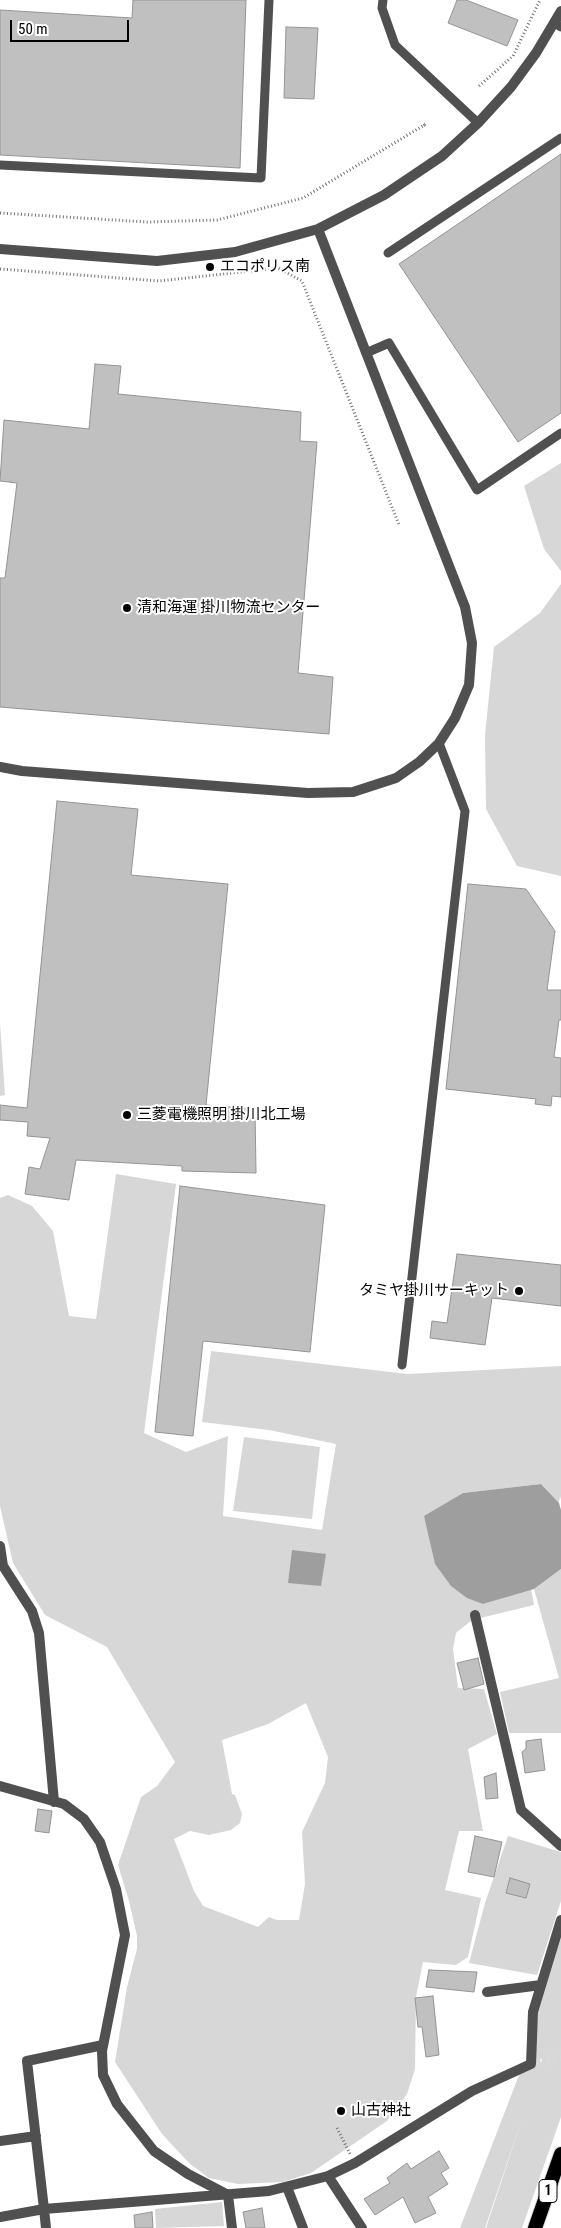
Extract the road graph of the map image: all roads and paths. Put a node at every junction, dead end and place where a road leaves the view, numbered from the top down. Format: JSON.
{"nodes":[{"id":1,"x":269,"y":0,"type":"edge"},
{"id":2,"x":383,"y":0,"type":"edge"},
{"id":3,"x":540,"y":0,"type":"edge"},
{"id":4,"x":561,"y":11,"type":"edge"},
{"id":5,"x":558,"y":25,"type":"edge"},
{"id":6,"x":479,"y":86,"type":"dead end"},
{"id":7,"x":478,"y":123,"type":"junction"},
{"id":8,"x":423,"y":126,"type":"dead end"},
{"id":9,"x":561,"y":138,"type":"edge"},
{"id":10,"x":0,"y":165,"type":"edge"},
{"id":11,"x":0,"y":213,"type":"edge"},
{"id":12,"x":318,"y":228,"type":"junction"},
{"id":13,"x":0,"y":249,"type":"edge"},
{"id":14,"x":388,"y":253,"type":"dead end"},
{"id":15,"x":0,"y":269,"type":"edge"},
{"id":16,"x":366,"y":353,"type":"junction"},
{"id":17,"x":561,"y":433,"type":"edge"},
{"id":18,"x":399,"y":525,"type":"dead end"},
{"id":19,"x":439,"y":743,"type":"junction"},
{"id":20,"x":0,"y":767,"type":"edge"},
{"id":21,"x":402,"y":1366,"type":"dead end"},
{"id":22,"x":0,"y":1546,"type":"edge"},
{"id":23,"x":475,"y":1616,"type":"dead end"},
{"id":24,"x":0,"y":1786,"type":"edge"},
{"id":25,"x":54,"y":1802,"type":"junction"},
{"id":26,"x":561,"y":1846,"type":"edge"},
{"id":27,"x":561,"y":1920,"type":"edge"},
{"id":28,"x":541,"y":1985,"type":"junction"},
{"id":29,"x":488,"y":1992,"type":"dead end"},
{"id":30,"x":103,"y":2045,"type":"junction"},
{"id":31,"x":337,"y":2128,"type":"dead end"},
{"id":32,"x":36,"y":2136,"type":"junction"},
{"id":33,"x":0,"y":2141,"type":"edge"},
{"id":34,"x":561,"y":2154,"type":"edge"},
{"id":35,"x":354,"y":2163,"type":"junction"},
{"id":36,"x":328,"y":2176,"type":"junction"},
{"id":37,"x":287,"y":2187,"type":"junction"},
{"id":38,"x":228,"y":2195,"type":"junction"},
{"id":39,"x":44,"y":2209,"type":"junction"},
{"id":40,"x":0,"y":2217,"type":"edge"},
{"id":41,"x":46,"y":2228,"type":"edge"},
{"id":42,"x":232,"y":2228,"type":"edge"},
{"id":43,"x":304,"y":2228,"type":"edge"},
{"id":44,"x":362,"y":2228,"type":"edge"},
{"id":45,"x":535,"y":2228,"type":"edge"}],
"edges":[{"from":1,"to":10,"type":"lane"},
{"from":2,"to":7,"type":"lane"},
{"from":3,"to":6,"type":"path"},
{"from":4,"to":5,"type":"street"},
{"from":5,"to":7,"type":"street"},
{"from":7,"to":12,"type":"street"},
{"from":8,"to":11,"type":"path"},
{"from":9,"to":14,"type":"lane"},
{"from":12,"to":13,"type":"street"},
{"from":12,"to":16,"type":"street"},
{"from":15,"to":18,"type":"path"},
{"from":16,"to":17,"type":"lane"},
{"from":16,"to":19,"type":"street"},
{"from":19,"to":20,"type":"street"},
{"from":19,"to":21,"type":"lane"},
{"from":22,"to":25,"type":"street"},
{"from":23,"to":26,"type":"street"},
{"from":24,"to":25,"type":"street"},
{"from":25,"to":30,"type":"street"},
{"from":27,"to":28,"type":"street"},
{"from":28,"to":29,"type":"street"},
{"from":28,"to":35,"type":"street"},
{"from":30,"to":32,"type":"street"},
{"from":30,"to":38,"type":"street"},
{"from":31,"to":35,"type":"path"},
{"from":32,"to":33,"type":"street"},
{"from":32,"to":39,"type":"street"},
{"from":34,"to":45,"type":"highway","number":"1"},
{"from":35,"to":36,"type":"street"},
{"from":36,"to":37,"type":"street"},
{"from":36,"to":44,"type":"street"},
{"from":37,"to":38,"type":"street"},
{"from":37,"to":43,"type":"street"},
{"from":38,"to":39,"type":"street"},
{"from":38,"to":42,"type":"street"},
{"from":39,"to":40,"type":"street"},
{"from":39,"to":41,"type":"street"}]}
